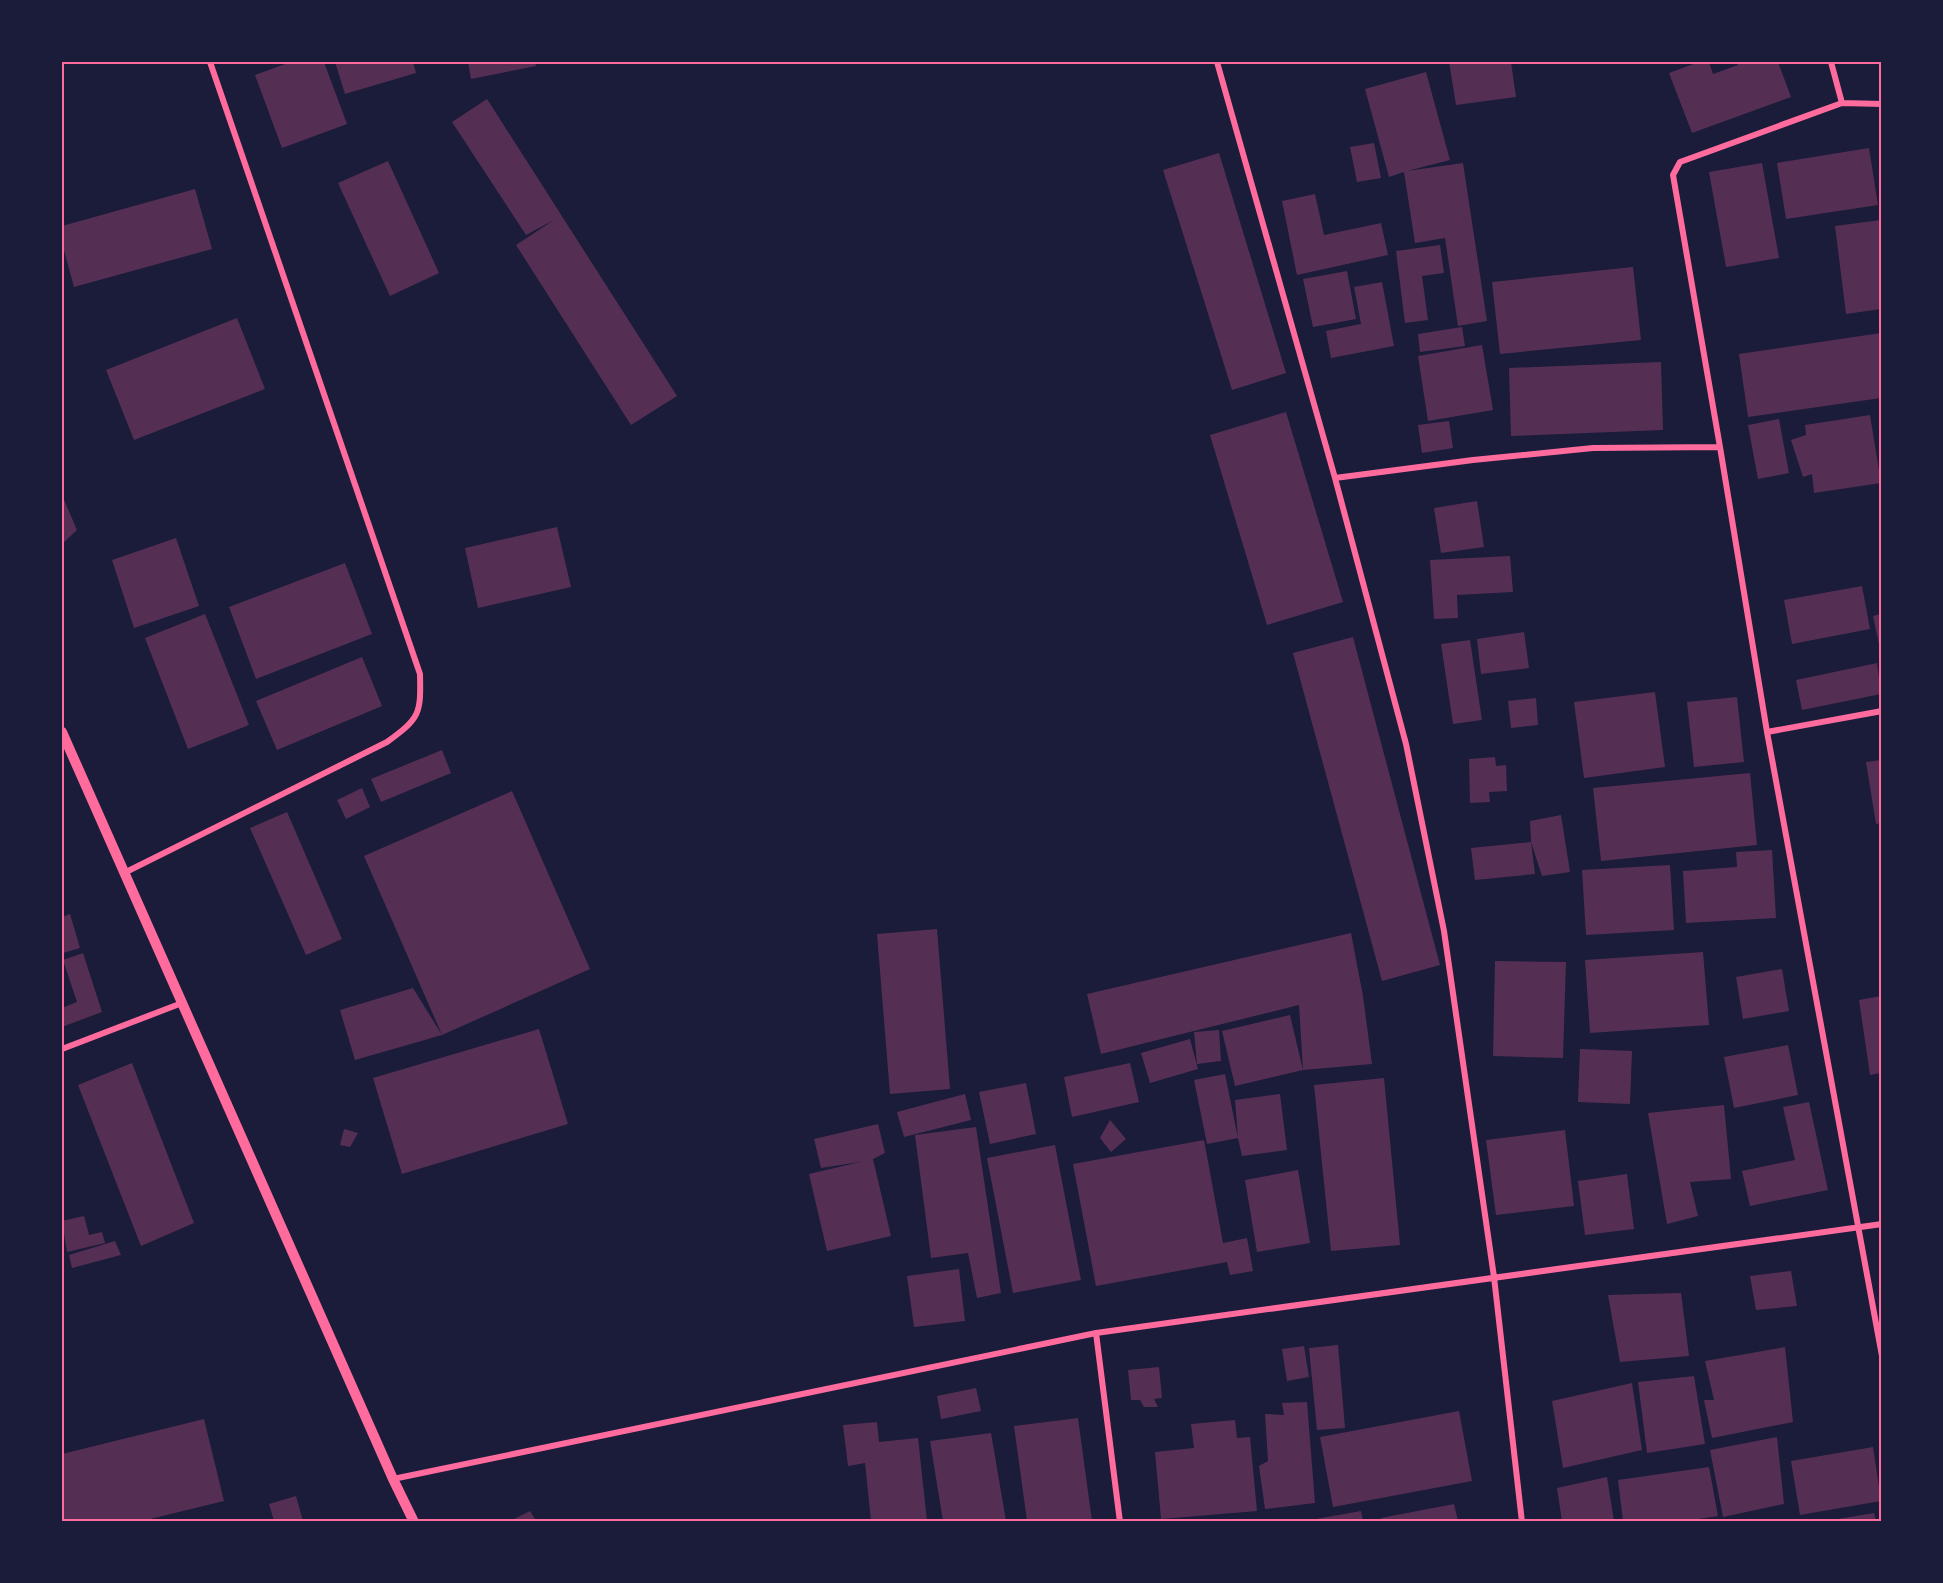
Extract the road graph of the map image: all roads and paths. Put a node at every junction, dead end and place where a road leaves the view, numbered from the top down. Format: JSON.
{"nodes":[{"id":1,"x":210,"y":62,"type":"edge"},
{"id":2,"x":1217,"y":62,"type":"edge"},
{"id":3,"x":1832,"y":62,"type":"edge"},
{"id":4,"x":1842,"y":103,"type":"junction"},
{"id":5,"x":1881,"y":104,"type":"edge"},
{"id":6,"x":1720,"y":447,"type":"junction"},
{"id":7,"x":1335,"y":478,"type":"junction"},
{"id":8,"x":1881,"y":711,"type":"edge"},
{"id":9,"x":62,"y":732,"type":"edge"},
{"id":10,"x":1767,"y":732,"type":"junction"},
{"id":11,"x":123,"y":874,"type":"junction"},
{"id":12,"x":182,"y":1003,"type":"junction"},
{"id":13,"x":62,"y":1049,"type":"edge"},
{"id":14,"x":1881,"y":1224,"type":"edge"},
{"id":15,"x":1858,"y":1228,"type":"junction"},
{"id":16,"x":1494,"y":1277,"type":"junction"},
{"id":17,"x":1096,"y":1333,"type":"junction"},
{"id":18,"x":1881,"y":1356,"type":"edge"},
{"id":19,"x":393,"y":1479,"type":"junction"},
{"id":20,"x":414,"y":1521,"type":"edge"},
{"id":21,"x":1120,"y":1521,"type":"edge"},
{"id":22,"x":1522,"y":1521,"type":"edge"}],
"edges":[{"from":1,"to":11,"type":"street"},
{"from":2,"to":7,"type":"street"},
{"from":3,"to":4,"type":"street"},
{"from":4,"to":5,"type":"street"},
{"from":4,"to":6,"type":"street"},
{"from":6,"to":7,"type":"street"},
{"from":6,"to":10,"type":"street"},
{"from":7,"to":16,"type":"street"},
{"from":8,"to":10,"type":"street"},
{"from":9,"to":11,"type":"street"},
{"from":10,"to":15,"type":"street"},
{"from":11,"to":12,"type":"street"},
{"from":12,"to":13,"type":"street"},
{"from":12,"to":19,"type":"street"},
{"from":14,"to":15,"type":"street"},
{"from":15,"to":16,"type":"street"},
{"from":15,"to":18,"type":"street"},
{"from":16,"to":17,"type":"street"},
{"from":16,"to":22,"type":"street"},
{"from":17,"to":19,"type":"street"},
{"from":17,"to":21,"type":"street"},
{"from":19,"to":20,"type":"street"}]}
